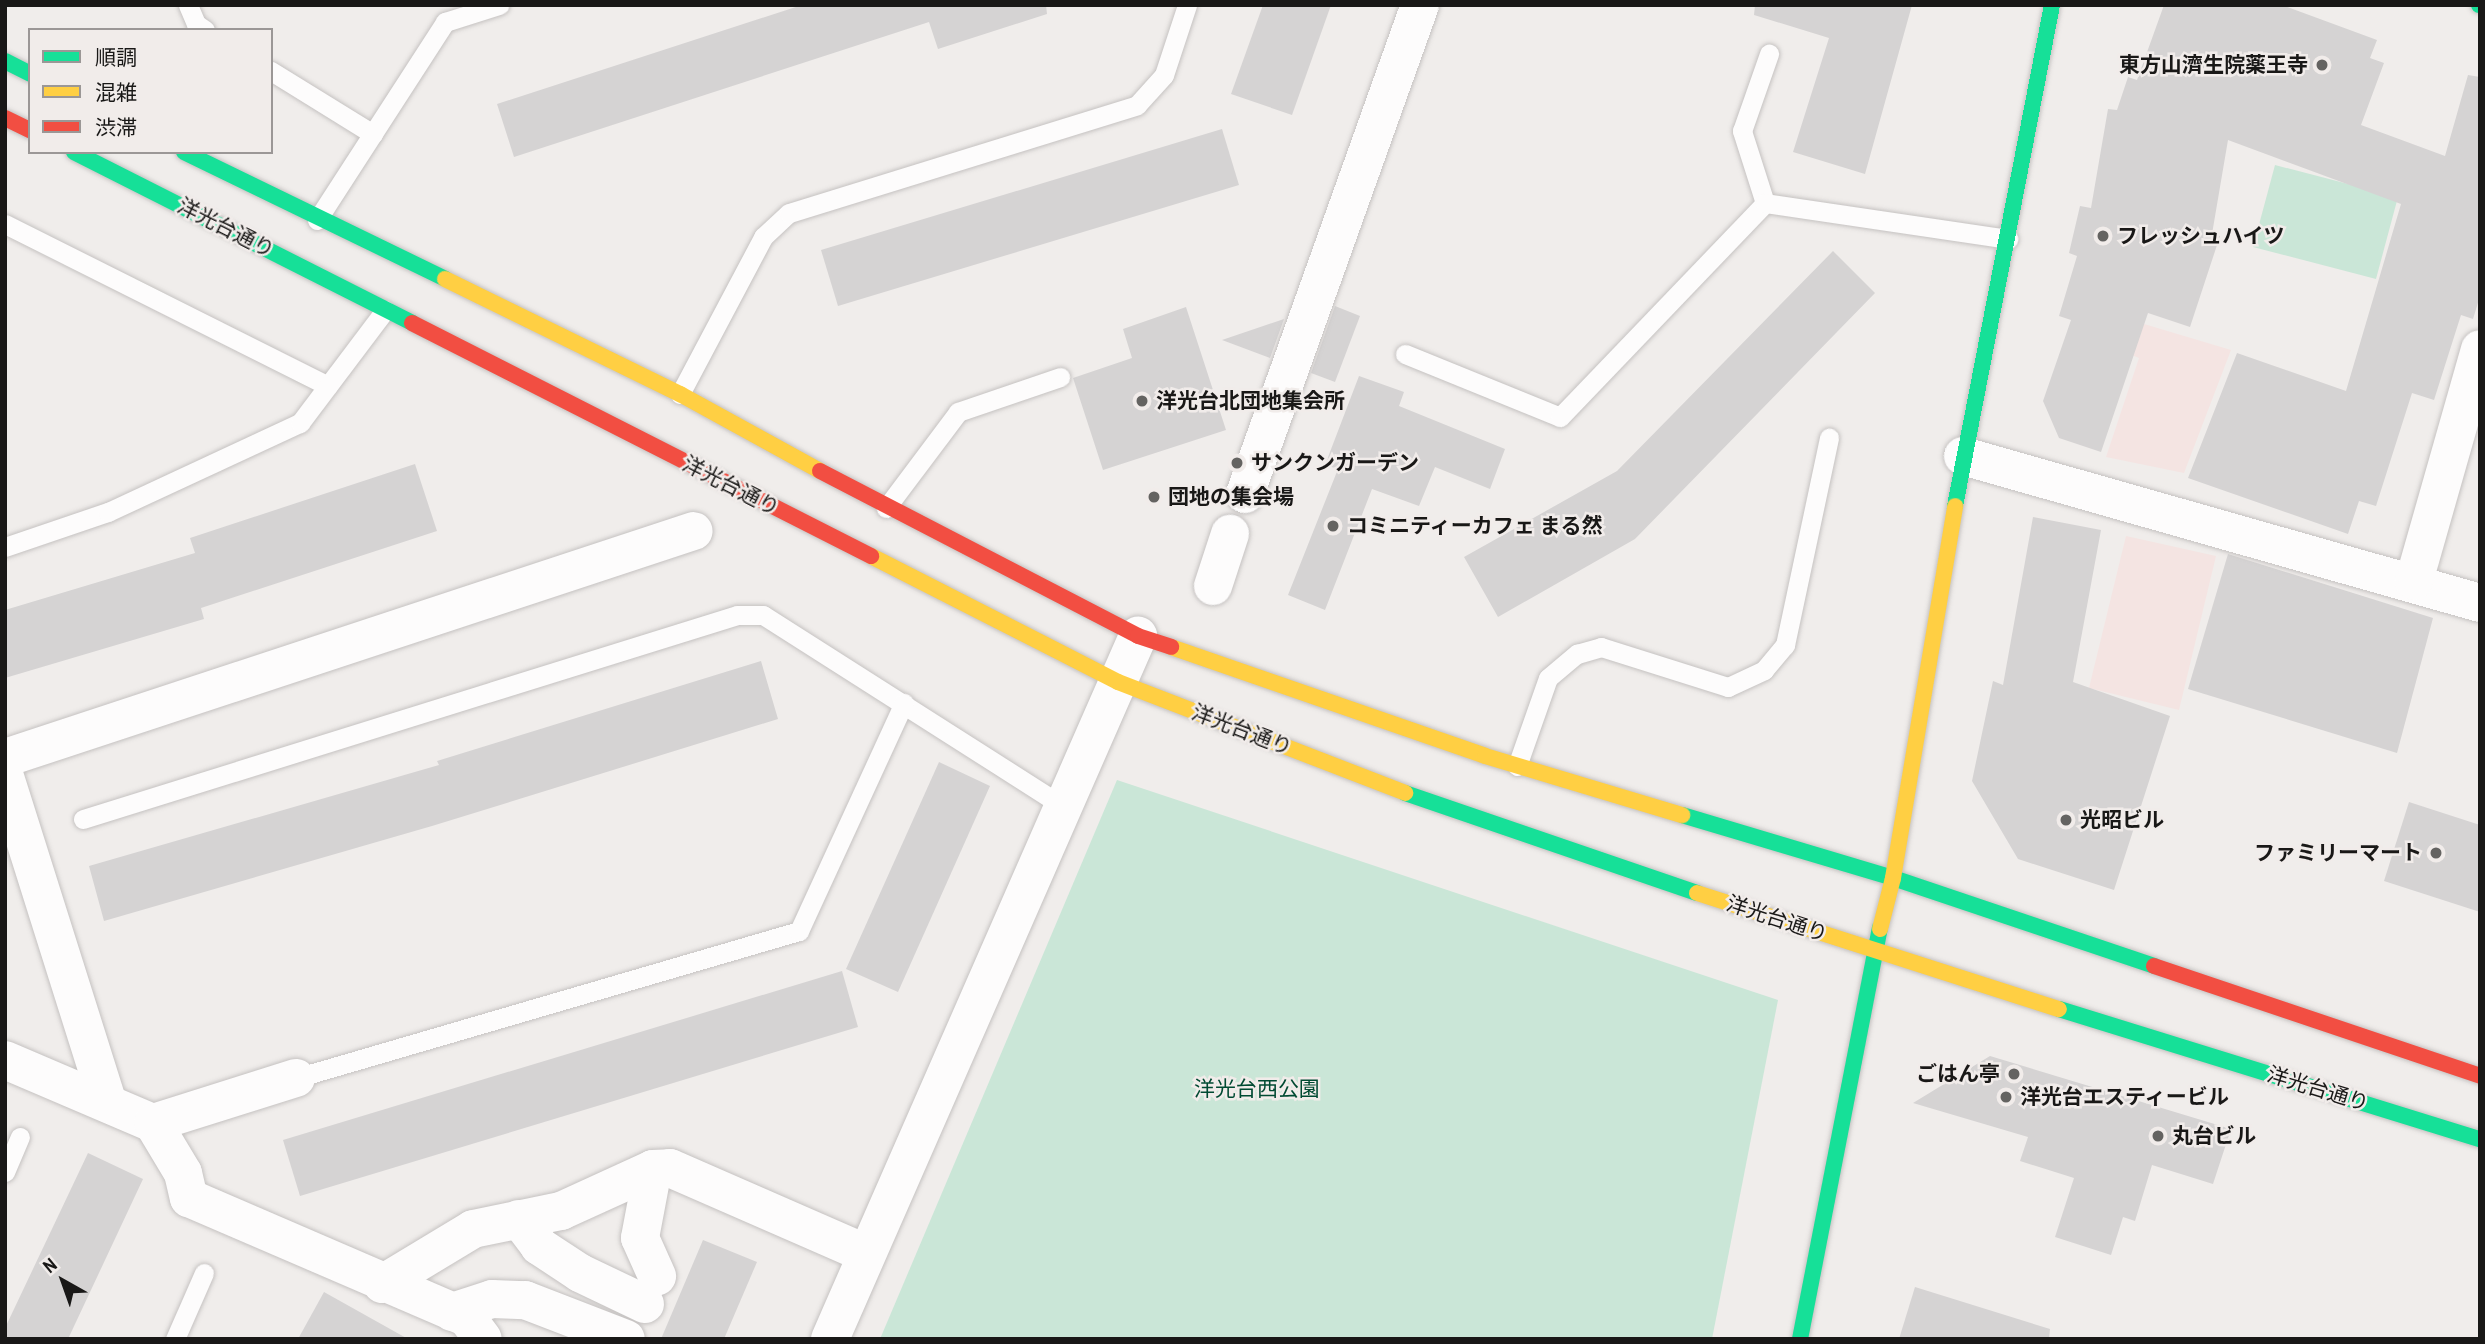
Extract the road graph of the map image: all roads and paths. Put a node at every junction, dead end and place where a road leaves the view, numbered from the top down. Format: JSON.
{"nodes":[{"id":1,"x":188,"y":5,"type":"edge"},
{"id":2,"x":499,"y":5,"type":"edge"},
{"id":3,"x":1187,"y":5,"type":"edge"},
{"id":4,"x":1420,"y":5,"type":"edge"},
{"id":5,"x":2052,"y":5,"type":"edge"},
{"id":6,"x":202,"y":28,"type":"edge"},
{"id":7,"x":1769,"y":54,"type":"dead end"},
{"id":8,"x":5,"y":61,"type":"edge"},
{"id":9,"x":273,"y":72,"type":"edge"},
{"id":10,"x":28,"y":73,"type":"edge"},
{"id":11,"x":5,"y":118,"type":"edge"},
{"id":12,"x":28,"y":130,"type":"edge"},
{"id":13,"x":373,"y":134,"type":"junction"},
{"id":14,"x":78,"y":154,"type":"edge"},
{"id":15,"x":188,"y":154,"type":"edge"},
{"id":16,"x":1765,"y":203,"type":"junction"},
{"id":17,"x":317,"y":220,"type":"junction"},
{"id":18,"x":5,"y":224,"type":"edge"},
{"id":19,"x":2008,"y":239,"type":"junction"},
{"id":20,"x":385,"y":310,"type":"junction"},
{"id":21,"x":2480,"y":349,"type":"edge"},
{"id":22,"x":1405,"y":354,"type":"dead end"},
{"id":23,"x":1060,"y":377,"type":"dead end"},
{"id":24,"x":328,"y":386,"type":"junction"},
{"id":25,"x":680,"y":394,"type":"junction"},
{"id":26,"x":1829,"y":438,"type":"dead end"},
{"id":27,"x":1963,"y":456,"type":"junction"},
{"id":28,"x":1245,"y":494,"type":"dead end"},
{"id":29,"x":886,"y":508,"type":"junction"},
{"id":30,"x":694,"y":531,"type":"dead end"},
{"id":31,"x":1230,"y":534,"type":"dead end"},
{"id":32,"x":5,"y":547,"type":"edge"},
{"id":33,"x":2414,"y":582,"type":"junction"},
{"id":34,"x":1213,"y":586,"type":"dead end"},
{"id":35,"x":2480,"y":603,"type":"edge"},
{"id":36,"x":1138,"y":636,"type":"junction"},
{"id":37,"x":1118,"y":682,"type":"junction"},
{"id":38,"x":904,"y":703,"type":"junction"},
{"id":39,"x":5,"y":758,"type":"edge"},
{"id":40,"x":1517,"y":766,"type":"junction"},
{"id":41,"x":5,"y":777,"type":"edge"},
{"id":42,"x":1060,"y":805,"type":"junction"},
{"id":43,"x":83,"y":819,"type":"dead end"},
{"id":44,"x":1893,"y":878,"type":"junction"},
{"id":45,"x":1874,"y":952,"type":"junction"},
{"id":46,"x":84,"y":1028,"type":"junction"},
{"id":47,"x":20,"y":1066,"type":"edge"},
{"id":48,"x":2480,"y":1076,"type":"edge"},
{"id":49,"x":296,"y":1078,"type":"joint"},
{"id":50,"x":107,"y":1101,"type":"junction"},
{"id":51,"x":153,"y":1123,"type":"junction"},
{"id":52,"x":20,"y":1137,"type":"dead end"},
{"id":53,"x":2480,"y":1139,"type":"edge"},
{"id":54,"x":653,"y":1170,"type":"junction"},
{"id":55,"x":5,"y":1172,"type":"edge"},
{"id":56,"x":519,"y":1219,"type":"junction"},
{"id":57,"x":865,"y":1252,"type":"junction"},
{"id":58,"x":204,"y":1273,"type":"dead end"},
{"id":59,"x":382,"y":1284,"type":"junction"},
{"id":60,"x":644,"y":1306,"type":"edge"},
{"id":61,"x":452,"y":1312,"type":"junction"},
{"id":62,"x":175,"y":1339,"type":"edge"},
{"id":63,"x":483,"y":1339,"type":"edge"},
{"id":64,"x":626,"y":1339,"type":"edge"},
{"id":65,"x":830,"y":1339,"type":"edge"},
{"id":66,"x":1800,"y":1339,"type":"edge"}],
"edges":[{"from":1,"to":6,"type":"lane"},
{"from":2,"to":13,"type":"lane"},
{"from":3,"to":25,"type":"lane"},
{"from":4,"to":28,"type":"street"},
{"from":5,"to":19,"type":"street"},
{"from":7,"to":16,"type":"lane"},
{"from":8,"to":10,"type":"street"},
{"from":9,"to":13,"type":"lane"},
{"from":11,"to":12,"type":"street"},
{"from":13,"to":17,"type":"lane"},
{"from":14,"to":20,"type":"street","name":"洋光台通り"},
{"from":15,"to":17,"type":"street"},
{"from":16,"to":19,"type":"lane"},
{"from":16,"to":22,"type":"lane"},
{"from":17,"to":25,"type":"street"},
{"from":18,"to":24,"type":"lane"},
{"from":19,"to":27,"type":"street"},
{"from":20,"to":24,"type":"lane"},
{"from":20,"to":37,"type":"street","name":"洋光台通り"},
{"from":21,"to":33,"type":"street"},
{"from":23,"to":29,"type":"lane"},
{"from":24,"to":32,"type":"lane"},
{"from":25,"to":29,"type":"street"},
{"from":26,"to":40,"type":"lane"},
{"from":27,"to":33,"type":"street"},
{"from":27,"to":44,"type":"street"},
{"from":29,"to":36,"type":"street"},
{"from":30,"to":39,"type":"street"},
{"from":31,"to":34,"type":"street"},
{"from":33,"to":35,"type":"street"},
{"from":36,"to":37,"type":"street"},
{"from":36,"to":40,"type":"street"},
{"from":37,"to":42,"type":"street"},
{"from":37,"to":45,"type":"street","name":"洋光台通り"},
{"from":38,"to":42,"type":"lane"},
{"from":38,"to":43,"type":"lane"},
{"from":38,"to":49,"type":"lane"},
{"from":40,"to":44,"type":"street"},
{"from":41,"to":46,"type":"street"},
{"from":42,"to":57,"type":"street"},
{"from":44,"to":45,"type":"street"},
{"from":44,"to":48,"type":"street"},
{"from":45,"to":53,"type":"street","name":"洋光台通り"},
{"from":45,"to":66,"type":"street"},
{"from":46,"to":47,"type":"street"},
{"from":46,"to":50,"type":"street"},
{"from":47,"to":50,"type":"street"},
{"from":49,"to":51,"type":"street"},
{"from":50,"to":51,"type":"street"},
{"from":51,"to":59,"type":"street"},
{"from":52,"to":55,"type":"lane"},
{"from":54,"to":56,"type":"street"},
{"from":54,"to":57,"type":"street"},
{"from":54,"to":60,"type":"street"},
{"from":56,"to":59,"type":"street"},
{"from":56,"to":60,"type":"street"},
{"from":57,"to":65,"type":"street"},
{"from":58,"to":62,"type":"lane"},
{"from":59,"to":61,"type":"street"},
{"from":61,"to":63,"type":"street"},
{"from":61,"to":64,"type":"street"}]}
